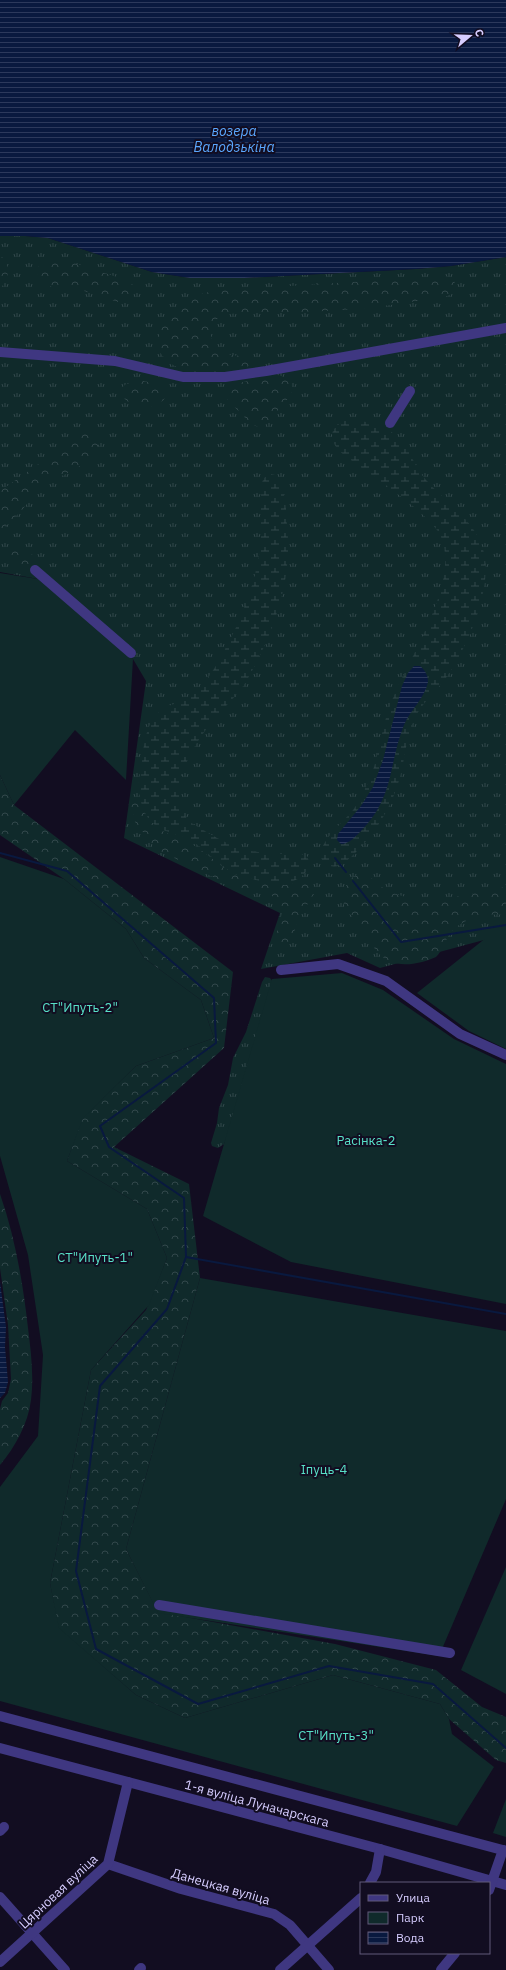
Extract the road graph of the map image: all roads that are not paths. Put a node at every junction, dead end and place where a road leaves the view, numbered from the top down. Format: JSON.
{"nodes":[{"id":1,"x":506,"y":328,"type":"edge"},
{"id":2,"x":0,"y":352,"type":"edge"},
{"id":3,"x":410,"y":391,"type":"dead end"},
{"id":4,"x":390,"y":424,"type":"dead end"},
{"id":5,"x":35,"y":570,"type":"dead end"},
{"id":6,"x":131,"y":652,"type":"dead end"},
{"id":7,"x":281,"y":970,"type":"dead end"},
{"id":8,"x":506,"y":1055,"type":"edge"},
{"id":9,"x":159,"y":1605,"type":"dead end"},
{"id":10,"x":450,"y":1653,"type":"dead end"},
{"id":11,"x":0,"y":1716,"type":"edge"},
{"id":12,"x":0,"y":1748,"type":"edge"},
{"id":13,"x":128,"y":1782,"type":"junction"},
{"id":14,"x":380,"y":1849,"type":"junction"},
{"id":15,"x":504,"y":1850,"type":"edge"},
{"id":16,"x":108,"y":1864,"type":"junction"},
{"id":17,"x":371,"y":1882,"type":"edge"},
{"id":18,"x":479,"y":1882,"type":"edge"},
{"id":19,"x":506,"y":1885,"type":"edge"},
{"id":20,"x":491,"y":1886,"type":"edge"},
{"id":21,"x":0,"y":1897,"type":"edge"},
{"id":22,"x":360,"y":1899,"type":"edge"},
{"id":23,"x":32,"y":1934,"type":"junction"},
{"id":24,"x":308,"y":1946,"type":"junction"},
{"id":25,"x":454,"y":1954,"type":"edge"},
{"id":26,"x":0,"y":1962,"type":"edge"},
{"id":27,"x":65,"y":1970,"type":"edge"},
{"id":28,"x":280,"y":1970,"type":"edge"},
{"id":29,"x":329,"y":1970,"type":"edge"},
{"id":30,"x":441,"y":1970,"type":"edge"}],
"edges":[{"from":1,"to":2,"type":"street"},
{"from":3,"to":4,"type":"street"},
{"from":5,"to":6,"type":"street"},
{"from":7,"to":8,"type":"street"},
{"from":9,"to":10,"type":"street"},
{"from":11,"to":15,"type":"street"},
{"from":12,"to":13,"type":"street","name":"1-я вуліца Луначарскага"},
{"from":13,"to":14,"type":"street","name":"1-я вуліца Луначарскага"},
{"from":13,"to":16,"type":"street","name":"Цярновая вуліца"},
{"from":14,"to":17,"type":"street"},
{"from":14,"to":18,"type":"street","name":"1-я вуліца Луначарскага"},
{"from":15,"to":20,"type":"street"},
{"from":16,"to":23,"type":"street","name":"Цярновая вуліца"},
{"from":16,"to":24,"type":"street","name":"Данецкая вуліца"},
{"from":19,"to":20,"type":"street","name":"1-я вуліца Луначарскага"},
{"from":21,"to":23,"type":"street"},
{"from":22,"to":24,"type":"street"},
{"from":23,"to":26,"type":"street","name":"Цярновая вуліца"},
{"from":23,"to":27,"type":"street"},
{"from":24,"to":28,"type":"street"},
{"from":24,"to":29,"type":"street","name":"Данецкая вуліца"},
{"from":25,"to":30,"type":"street"}]}
